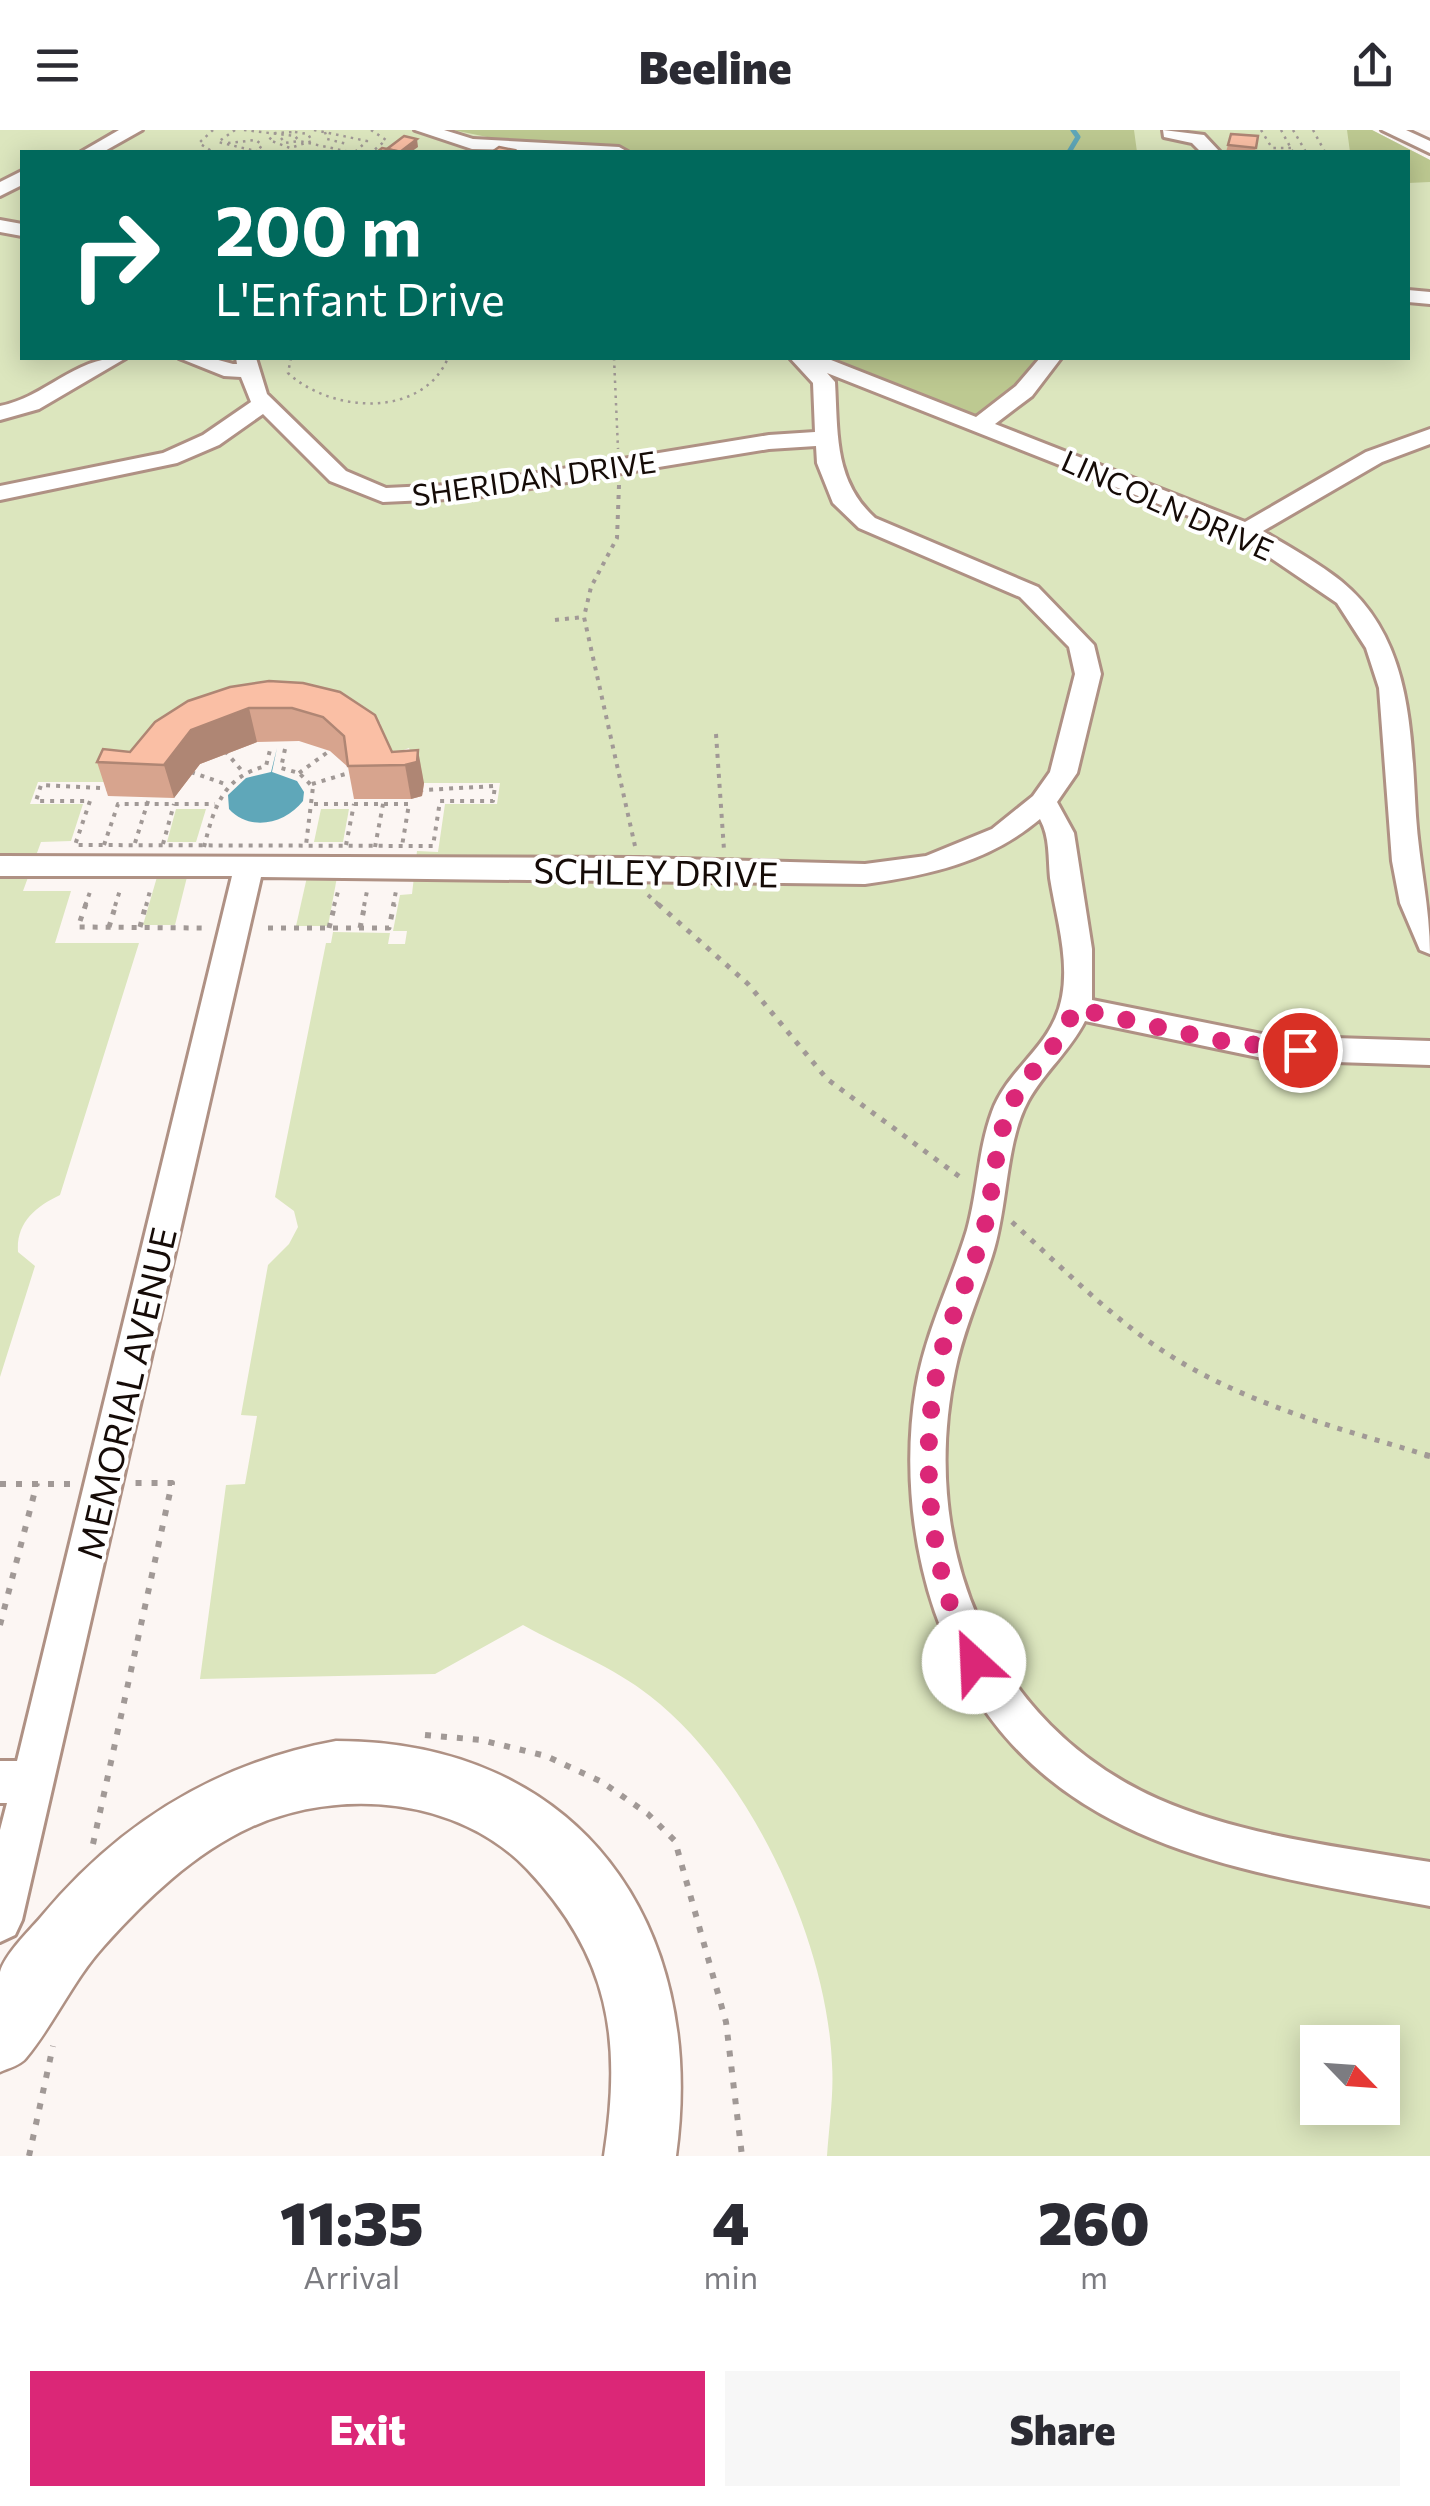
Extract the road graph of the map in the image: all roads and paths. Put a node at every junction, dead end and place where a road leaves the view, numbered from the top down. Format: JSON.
{"nodes":[{"id":1,"x":133,"y":130,"type":"edge"},
{"id":2,"x":213,"y":130,"type":"edge"},
{"id":3,"x":234,"y":130,"type":"edge"},
{"id":4,"x":248,"y":130,"type":"edge"},
{"id":5,"x":315,"y":130,"type":"edge"},
{"id":6,"x":370,"y":130,"type":"edge"},
{"id":7,"x":424,"y":130,"type":"edge"},
{"id":8,"x":1261,"y":130,"type":"edge"},
{"id":9,"x":1280,"y":130,"type":"edge"},
{"id":10,"x":1391,"y":130,"type":"edge"},
{"id":11,"x":295,"y":131,"type":"edge"},
{"id":12,"x":274,"y":133,"type":"edge"},
{"id":13,"x":308,"y":134,"type":"junction"},
{"id":14,"x":326,"y":137,"type":"junction"},
{"id":15,"x":1170,"y":138,"type":"edge"},
{"id":16,"x":244,"y":139,"type":"junction"},
{"id":17,"x":1423,"y":141,"type":"edge"},
{"id":18,"x":270,"y":142,"type":"junction"},
{"id":19,"x":310,"y":143,"type":"junction"},
{"id":20,"x":261,"y":144,"type":"junction"},
{"id":21,"x":347,"y":144,"type":"dead end"},
{"id":22,"x":226,"y":145,"type":"junction"},
{"id":23,"x":325,"y":147,"type":"junction"},
{"id":24,"x":1239,"y":148,"type":"edge"},
{"id":25,"x":94,"y":150,"type":"edge"},
{"id":26,"x":210,"y":150,"type":"edge"},
{"id":27,"x":250,"y":150,"type":"edge"},
{"id":28,"x":260,"y":150,"type":"edge"},
{"id":29,"x":342,"y":150,"type":"edge"},
{"id":30,"x":356,"y":150,"type":"edge"},
{"id":31,"x":374,"y":150,"type":"edge"},
{"id":32,"x":582,"y":150,"type":"edge"},
{"id":33,"x":1209,"y":150,"type":"edge"},
{"id":34,"x":1250,"y":150,"type":"edge"},
{"id":35,"x":1292,"y":150,"type":"edge"},
{"id":36,"x":110,"y":360,"type":"edge"},
{"id":37,"x":196,"y":360,"type":"edge"},
{"id":38,"x":291,"y":360,"type":"edge"},
{"id":39,"x":448,"y":360,"type":"edge"},
{"id":40,"x":614,"y":360,"type":"edge"},
{"id":41,"x":802,"y":360,"type":"edge"},
{"id":42,"x":813,"y":360,"type":"edge"},
{"id":43,"x":1049,"y":360,"type":"edge"},
{"id":44,"x":247,"y":364,"type":"edge"},
{"id":45,"x":290,"y":376,"type":"junction"},
{"id":46,"x":279,"y":378,"type":"dead end"},
{"id":47,"x":868,"y":383,"type":"junction"},
{"id":48,"x":822,"y":402,"type":"junction"},
{"id":49,"x":265,"y":403,"type":"junction"},
{"id":50,"x":0,"y":413,"type":"edge"},
{"id":51,"x":978,"y":426,"type":"junction"},
{"id":52,"x":1430,"y":436,"type":"edge"},
{"id":53,"x":828,"y":438,"type":"junction"},
{"id":54,"x":619,"y":476,"type":"junction"},
{"id":55,"x":0,"y":492,"type":"edge"},
{"id":56,"x":1246,"y":531,"type":"junction"},
{"id":57,"x":584,"y":617,"type":"junction"},
{"id":58,"x":555,"y":620,"type":"dead end"},
{"id":59,"x":286,"y":714,"type":"edge"},
{"id":60,"x":282,"y":728,"type":"junction"},
{"id":61,"x":208,"y":730,"type":"edge"},
{"id":62,"x":716,"y":734,"type":"dead end"},
{"id":63,"x":350,"y":738,"type":"edge"},
{"id":64,"x":341,"y":744,"type":"junction"},
{"id":65,"x":222,"y":746,"type":"junction"},
{"id":66,"x":270,"y":750,"type":"dead end"},
{"id":67,"x":285,"y":750,"type":"dead end"},
{"id":68,"x":332,"y":750,"type":"edge"},
{"id":69,"x":170,"y":764,"type":"edge"},
{"id":70,"x":380,"y":766,"type":"edge"},
{"id":71,"x":180,"y":767,"type":"junction"},
{"id":72,"x":367,"y":769,"type":"junction"},
{"id":73,"x":191,"y":772,"type":"dead end"},
{"id":74,"x":243,"y":772,"type":"junction"},
{"id":75,"x":352,"y":772,"type":"edge"},
{"id":76,"x":300,"y":773,"type":"junction"},
{"id":77,"x":225,"y":784,"type":"junction"},
{"id":78,"x":312,"y":784,"type":"junction"},
{"id":79,"x":148,"y":801,"type":"junction"},
{"id":80,"x":384,"y":802,"type":"junction"},
{"id":81,"x":1043,"y":802,"type":"junction"},
{"id":82,"x":174,"y":804,"type":"junction"},
{"id":83,"x":215,"y":804,"type":"junction"},
{"id":84,"x":314,"y":804,"type":"junction"},
{"id":85,"x":354,"y":804,"type":"junction"},
{"id":86,"x":632,"y":834,"type":"dead end"},
{"id":87,"x":163,"y":845,"type":"dead end"},
{"id":88,"x":346,"y":845,"type":"dead end"},
{"id":89,"x":724,"y":848,"type":"dead end"},
{"id":90,"x":201,"y":854,"type":"dead end"},
{"id":91,"x":305,"y":854,"type":"dead end"},
{"id":92,"x":131,"y":855,"type":"dead end"},
{"id":93,"x":374,"y":855,"type":"dead end"},
{"id":94,"x":0,"y":866,"type":"edge"},
{"id":95,"x":249,"y":867,"type":"junction"},
{"id":96,"x":124,"y":877,"type":"dead end"},
{"id":97,"x":370,"y":878,"type":"dead end"},
{"id":98,"x":92,"y":887,"type":"dead end"},
{"id":99,"x":151,"y":887,"type":"dead end"},
{"id":100,"x":367,"y":888,"type":"junction"},
{"id":101,"x":658,"y":908,"type":"dead end"},
{"id":102,"x":109,"y":927,"type":"junction"},
{"id":103,"x":140,"y":927,"type":"junction"},
{"id":104,"x":202,"y":928,"type":"dead end"},
{"id":105,"x":268,"y":928,"type":"dead end"},
{"id":106,"x":329,"y":928,"type":"junction"},
{"id":107,"x":360,"y":928,"type":"junction"},
{"id":108,"x":1430,"y":943,"type":"edge"},
{"id":109,"x":1074,"y":1008,"type":"junction"},
{"id":110,"x":1430,"y":1053,"type":"edge"},
{"id":111,"x":965,"y":1181,"type":"dead end"},
{"id":112,"x":1002,"y":1214,"type":"dead end"},
{"id":113,"x":1430,"y":1456,"type":"edge"},
{"id":114,"x":147,"y":1483,"type":"dead end"},
{"id":115,"x":0,"y":1484,"type":"edge"},
{"id":116,"x":37,"y":1484,"type":"junction"},
{"id":117,"x":60,"y":1484,"type":"dead end"},
{"id":118,"x":0,"y":1625,"type":"edge"},
{"id":119,"x":16,"y":1782,"type":"edge"},
{"id":120,"x":92,"y":1849,"type":"dead end"},
{"id":121,"x":1430,"y":1884,"type":"edge"},
{"id":122,"x":0,"y":1920,"type":"edge"},
{"id":123,"x":28,"y":2034,"type":"edge"},
{"id":124,"x":30,"y":2156,"type":"edge"},
{"id":125,"x":640,"y":2156,"type":"edge"}],
"edges":[{"from":1,"to":25,"type":"street"},
{"from":2,"to":26,"type":"path"},
{"from":3,"to":22,"type":"path"},
{"from":4,"to":12,"type":"path"},
{"from":4,"to":16,"type":"path"},
{"from":5,"to":13,"type":"path"},
{"from":5,"to":14,"type":"path"},
{"from":6,"to":31,"type":"path"},
{"from":7,"to":32,"type":"street"},
{"from":8,"to":35,"type":"path"},
{"from":9,"to":35,"type":"path"},
{"from":10,"to":17,"type":"street"},
{"from":11,"to":12,"type":"path"},
{"from":11,"to":13,"type":"path"},
{"from":12,"to":18,"type":"path"},
{"from":12,"to":19,"type":"path"},
{"from":13,"to":19,"type":"path"},
{"from":14,"to":19,"type":"path"},
{"from":14,"to":21,"type":"path"},
{"from":14,"to":23,"type":"path"},
{"from":14,"to":30,"type":"path"},
{"from":15,"to":33,"type":"street"},
{"from":16,"to":20,"type":"path"},
{"from":16,"to":22,"type":"path"},
{"from":18,"to":19,"type":"path"},
{"from":18,"to":20,"type":"path"},
{"from":19,"to":23,"type":"path"},
{"from":20,"to":28,"type":"path"},
{"from":22,"to":27,"type":"path"},
{"from":23,"to":29,"type":"path"},
{"from":24,"to":34,"type":"path"},
{"from":36,"to":50,"type":"street"},
{"from":37,"to":44,"type":"street"},
{"from":38,"to":45,"type":"path"},
{"from":39,"to":45,"type":"path"},
{"from":40,"to":54,"type":"path"},
{"from":41,"to":48,"type":"street"},
{"from":42,"to":47,"type":"street","name":"LINCOLN DRIVE"},
{"from":43,"to":51,"type":"street"},
{"from":44,"to":49,"type":"street","name":"SHERIDAN DRIVE"},
{"from":45,"to":46,"type":"path"},
{"from":47,"to":48,"type":"street"},
{"from":47,"to":51,"type":"street","name":"LINCOLN DRIVE"},
{"from":48,"to":53,"type":"street"},
{"from":49,"to":54,"type":"street","name":"SHERIDAN DRIVE"},
{"from":49,"to":55,"type":"street"},
{"from":51,"to":56,"type":"street","name":"LINCOLN DRIVE"},
{"from":52,"to":56,"type":"street"},
{"from":53,"to":54,"type":"street","name":"SHERIDAN DRIVE"},
{"from":53,"to":81,"type":"street"},
{"from":54,"to":57,"type":"path"},
{"from":56,"to":108,"type":"street","name":"LINCOLN DRIVE"},
{"from":57,"to":58,"type":"path"},
{"from":57,"to":86,"type":"path"},
{"from":59,"to":60,"type":"path"},
{"from":60,"to":64,"type":"path"},
{"from":60,"to":65,"type":"path"},
{"from":61,"to":65,"type":"path"},
{"from":62,"to":89,"type":"path"},
{"from":63,"to":64,"type":"path"},
{"from":64,"to":72,"type":"path"},
{"from":65,"to":71,"type":"path"},
{"from":65,"to":74,"type":"path"},
{"from":66,"to":74,"type":"path"},
{"from":67,"to":76,"type":"path"},
{"from":68,"to":76,"type":"path"},
{"from":69,"to":71,"type":"path"},
{"from":70,"to":72,"type":"path"},
{"from":71,"to":79,"type":"path"},
{"from":72,"to":80,"type":"path"},
{"from":73,"to":77,"type":"path"},
{"from":74,"to":77,"type":"path"},
{"from":75,"to":78,"type":"path"},
{"from":76,"to":78,"type":"path"},
{"from":77,"to":83,"type":"path"},
{"from":78,"to":84,"type":"path"},
{"from":79,"to":82,"type":"path"},
{"from":79,"to":92,"type":"path"},
{"from":80,"to":85,"type":"path"},
{"from":80,"to":93,"type":"path"},
{"from":81,"to":95,"type":"street","name":"SCHLEY DRIVE"},
{"from":81,"to":109,"type":"street"},
{"from":82,"to":83,"type":"path"},
{"from":82,"to":87,"type":"path"},
{"from":83,"to":90,"type":"path"},
{"from":84,"to":85,"type":"path"},
{"from":84,"to":91,"type":"path"},
{"from":85,"to":88,"type":"path"},
{"from":94,"to":95,"type":"street","name":"SCHLEY DRIVE"},
{"from":95,"to":119,"type":"street","name":"MEMORIAL AVENUE"},
{"from":96,"to":102,"type":"path"},
{"from":97,"to":100,"type":"path"},
{"from":98,"to":102,"type":"path"},
{"from":99,"to":103,"type":"path"},
{"from":100,"to":106,"type":"path"},
{"from":100,"to":107,"type":"path"},
{"from":100,"to":107,"type":"path"},
{"from":101,"to":111,"type":"path"},
{"from":102,"to":103,"type":"path"},
{"from":103,"to":104,"type":"path"},
{"from":105,"to":106,"type":"path"},
{"from":106,"to":107,"type":"path"},
{"from":109,"to":110,"type":"street"},
{"from":109,"to":121,"type":"street"},
{"from":112,"to":113,"type":"path"},
{"from":114,"to":120,"type":"path"},
{"from":115,"to":116,"type":"path"},
{"from":116,"to":117,"type":"path"},
{"from":116,"to":118,"type":"path"},
{"from":119,"to":122,"type":"street","name":"MEMORIAL AVENUE"},
{"from":123,"to":124,"type":"path"},
{"from":123,"to":125,"type":"highway"}]}
